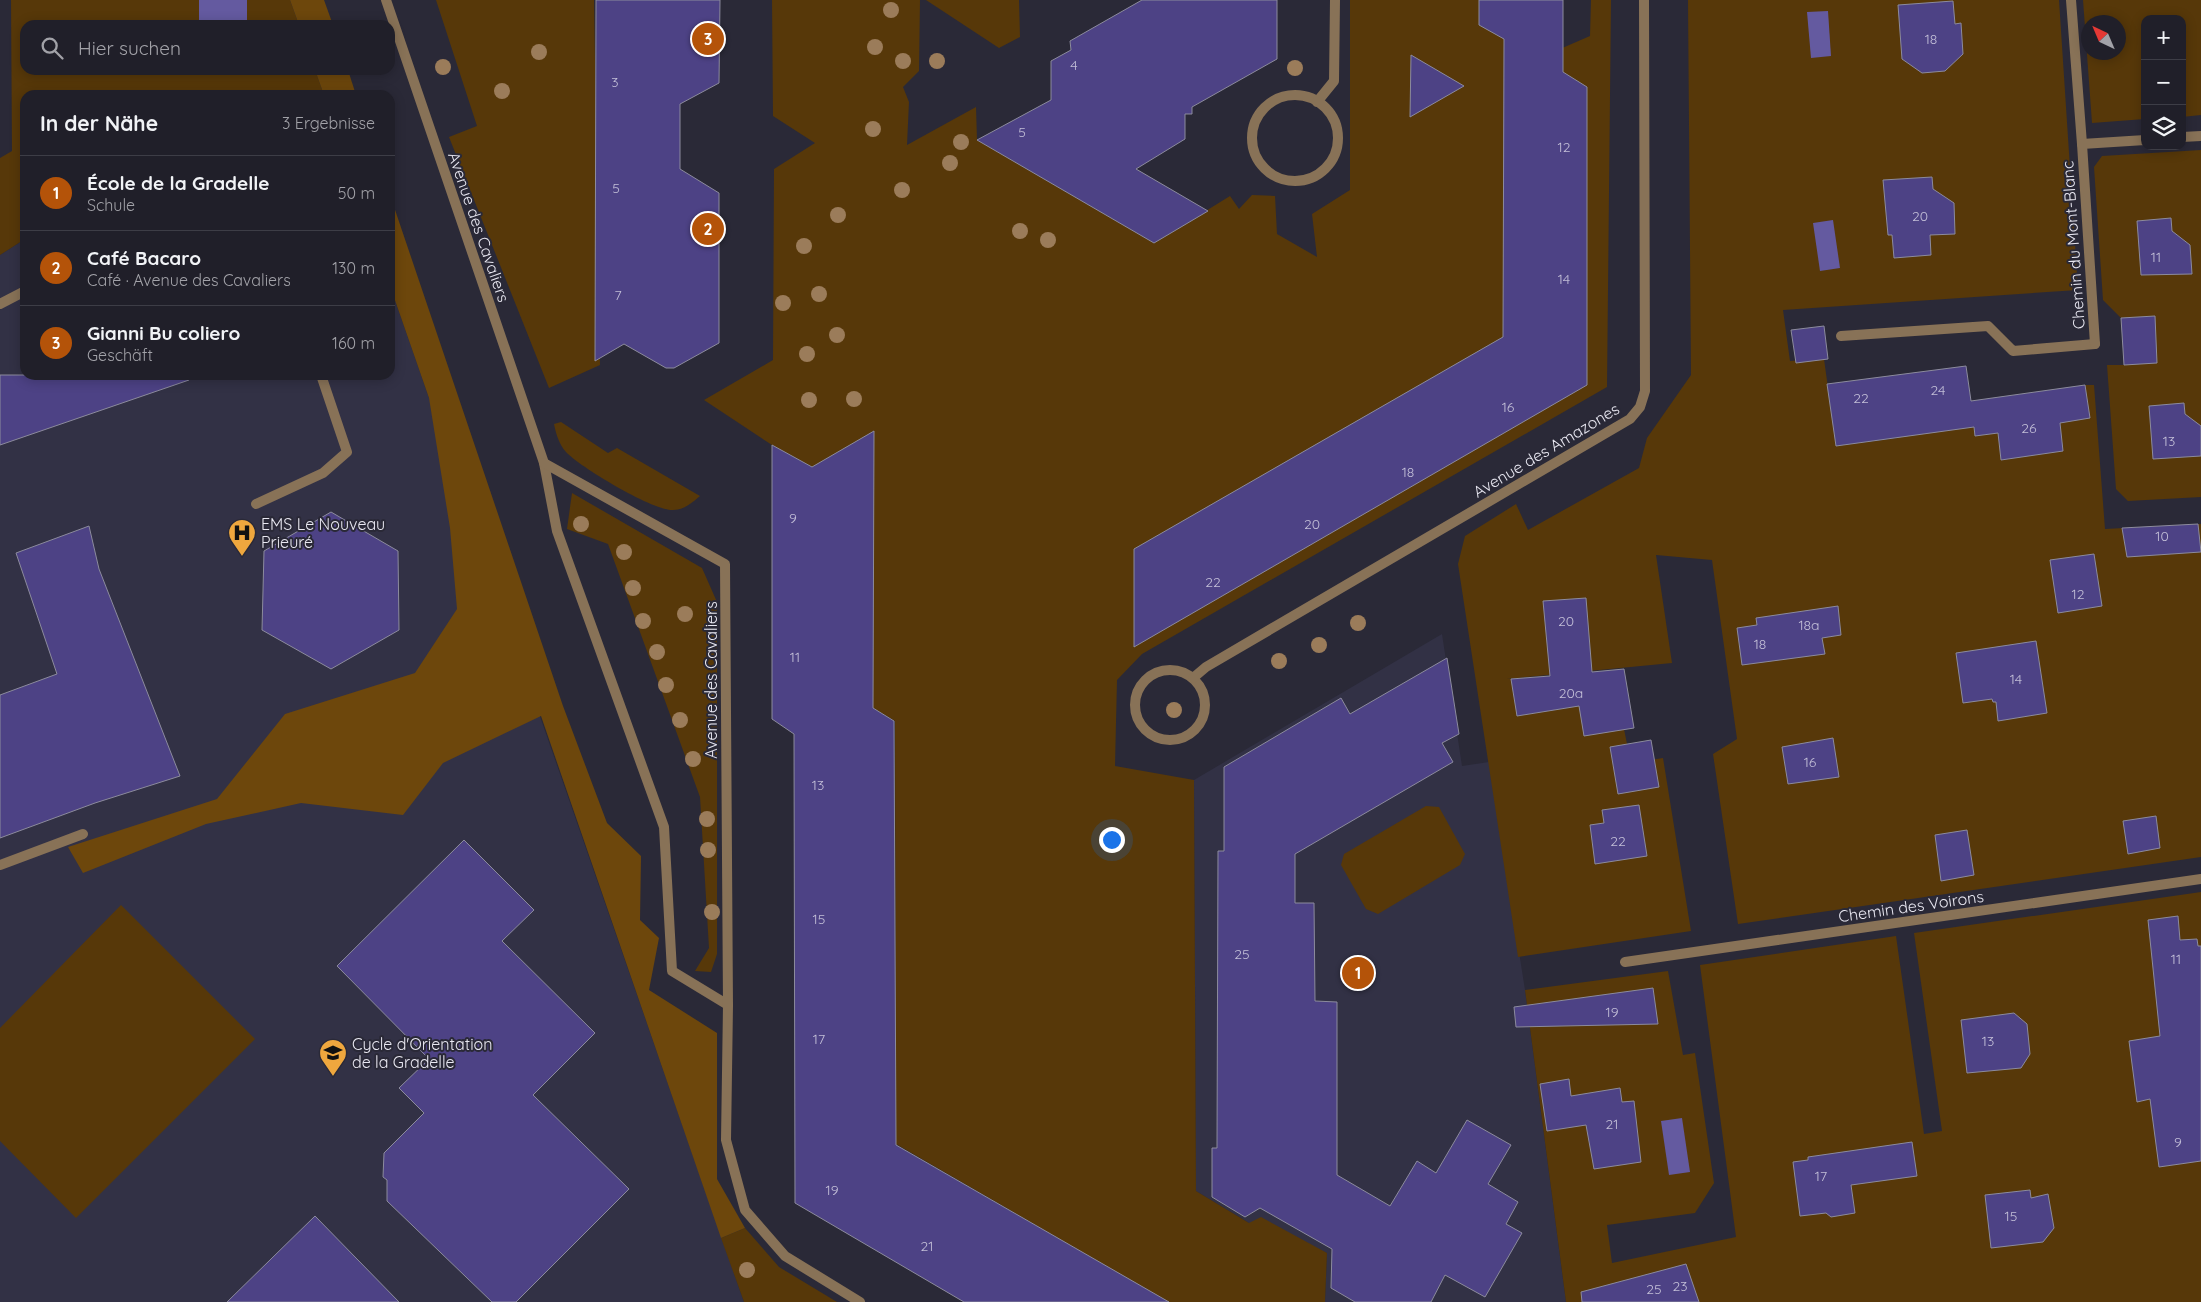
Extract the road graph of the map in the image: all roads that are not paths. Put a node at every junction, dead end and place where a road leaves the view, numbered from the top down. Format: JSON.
{"nodes":[{"id":1,"x":386,"y":0,"type":"edge"},
{"id":2,"x":1335,"y":0,"type":"edge"},
{"id":3,"x":1644,"y":0,"type":"edge"},
{"id":4,"x":2071,"y":0,"type":"edge"},
{"id":5,"x":393,"y":20,"type":"edge"},
{"id":6,"x":395,"y":26,"type":"edge"},
{"id":7,"x":1317,"y":102,"type":"junction"},
{"id":8,"x":2201,"y":136,"type":"edge"},
{"id":9,"x":2186,"y":137,"type":"edge"},
{"id":10,"x":2141,"y":140,"type":"edge"},
{"id":11,"x":2082,"y":144,"type":"junction"},
{"id":12,"x":20,"y":294,"type":"edge"},
{"id":13,"x":0,"y":304,"type":"edge"},
{"id":14,"x":1841,"y":336,"type":"dead end"},
{"id":15,"x":323,"y":380,"type":"edge"},
{"id":16,"x":544,"y":463,"type":"junction"},
{"id":17,"x":256,"y":504,"type":"dead end"},
{"id":18,"x":1193,"y":678,"type":"junction"},
{"id":19,"x":83,"y":834,"type":"dead end"},
{"id":20,"x":0,"y":865,"type":"edge"},
{"id":21,"x":2201,"y":879,"type":"edge"},
{"id":22,"x":1625,"y":962,"type":"dead end"},
{"id":23,"x":728,"y":1005,"type":"junction"},
{"id":24,"x":860,"y":1302,"type":"edge"}],
"edges":[{"from":1,"to":5,"type":"street","name":"Avenue des Cavaliers"},
{"from":2,"to":7,"type":"street"},
{"from":3,"to":18,"type":"street","name":"Avenue des Amazones"},
{"from":4,"to":11,"type":"street","name":"Chemin du Mont-Blanc"},
{"from":6,"to":16,"type":"street","name":"Avenue des Cavaliers"},
{"from":7,"to":7,"type":"street"},
{"from":8,"to":9,"type":"street"},
{"from":10,"to":11,"type":"street","name":"Chemin du Mont-Blanc"},
{"from":11,"to":14,"type":"street","name":"Chemin du Mont-Blanc"},
{"from":12,"to":13,"type":"street"},
{"from":15,"to":17,"type":"street"},
{"from":16,"to":23,"type":"street","name":"Avenue des Cavaliers"},
{"from":16,"to":23,"type":"street","name":"Avenue des Cavaliers"},
{"from":18,"to":18,"type":"street"},
{"from":19,"to":20,"type":"street"},
{"from":21,"to":22,"type":"street","name":"Chemin des Voirons"},
{"from":23,"to":24,"type":"street","name":"Avenue des Cavaliers"}]}
